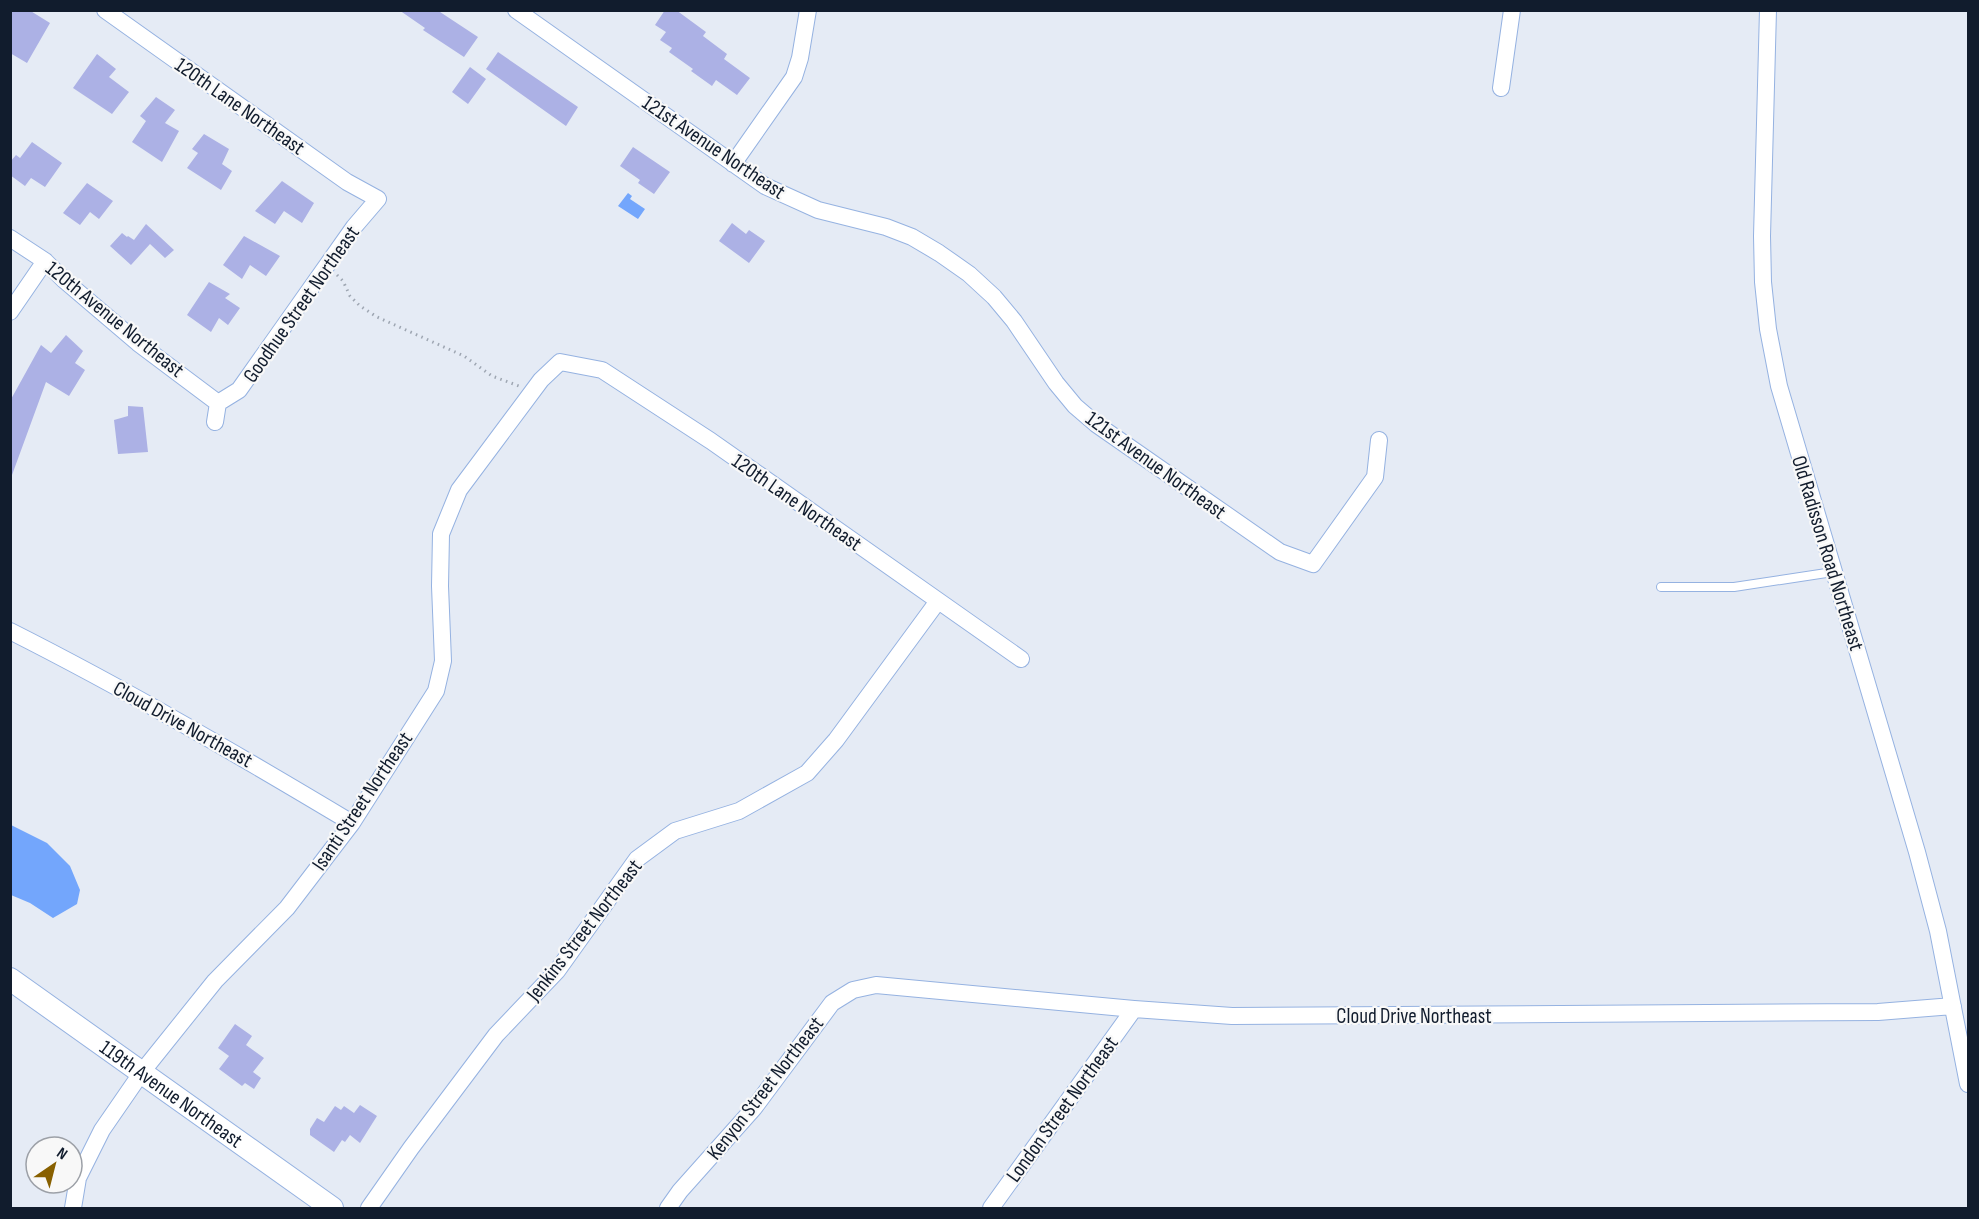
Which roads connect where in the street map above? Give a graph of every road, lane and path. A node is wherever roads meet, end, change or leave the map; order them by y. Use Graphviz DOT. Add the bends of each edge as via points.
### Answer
graph roads {
  1 [pos="105,10"];
  2 [pos="516,10"];
  3 [pos="808,10"];
  4 [pos="1512,10"];
  5 [pos="1767,10"];
  6 [pos="1501,88"];
  7 [pos="733,164"];
  8 [pos="378,199"];
  9 [pos="10,238"];
  10 [pos="45,261"];
  11 [pos="327,265"];
  12 [pos="10,312"];
  13 [pos="563,363"];
  14 [pos="531,393"];
  15 [pos="218,403"];
  16 [pos="215,422"];
  17 [pos="1379,440"];
  18 [pos="1833,573"];
  19 [pos="1661,587"];
  20 [pos="938,601"];
  21 [pos="10,631"];
  22 [pos="1021,660"];
  23 [pos="352,823"];
  24 [pos="10,979"];
  25 [pos="876,985"];
  26 [pos="1953,1006"];
  27 [pos="1134,1009"];
  28 [pos="141,1072"];
  29 [pos="1968,1084"];
  30 [pos="73,1209"];
  31 [pos="332,1209"];
  32 [pos="369,1209"];
  33 [pos="668,1209"];
  34 [pos="991,1209"];
  1 -- 8 [label="street, 120th Lane Northeast" via="347,182"];
  2 -- 7 [label="street, 121st Avenue Northeast"];
  3 -- 7 [label="street" via="794,77"];
  4 -- 6 [label="street"];
  5 -- 18 [label="street, Old Radisson Road Northeast" via="1762,236 1768,328 1779,386"];
  7 -- 17 [label="street, 121st Avenue Northeast" via="790,199 912,237 969,274 994,297 1056,383 1096,424 1280,552 1313,564 1376,477"];
  8 -- 11 [label="street, Goodhue Street Northeast"];
  9 -- 10 [label="street, 120th Avenue Northeast"];
  10 -- 12 [label="street"];
  10 -- 15 [label="street, 120th Avenue Northeast" via="138,343"];
  11 -- 14 [label="path" via="343,281 350,296 377,317 464,356 492,376"];
  11 -- 15 [label="street, Goodhue Street Northeast" via="239,390"];
  13 -- 14 [label="street, Isanti Street Northeast"];
  13 -- 20 [label="street, 120th Lane Northeast" via="602,370 711,441"];
  14 -- 23 [label="street, Isanti Street Northeast" via="459,490 441,534 443,661 436,691"];
  15 -- 16 [label="street"];
  18 -- 19 [label="lane" via="1734,586"];
  18 -- 26 [label="street, Old Radisson Road Northeast" via="1917,852"];
  20 -- 22 [label="street, 120th Lane Northeast"];
  20 -- 32 [label="street, Jenkins Street Northeast" via="836,740 807,772 739,811 675,831 637,859 557,971 496,1035"];
  21 -- 23 [label="street, Cloud Drive Northeast" via="213,740"];
  23 -- 28 [label="street, Isanti Street Northeast" via="287,908 214,981"];
  24 -- 28 [label="street, 119th Avenue Northeast"];
  25 -- 27 [label="street, Cloud Drive Northeast"];
  25 -- 33 [label="street, Kenyon Street Northeast" via="853,990 832,1003 754,1108"];
  26 -- 27 [label="street, Cloud Drive Northeast" via="1878,1012 1441,1016 1232,1016"];
  26 -- 29 [label="street, Old Radisson Road Northeast"];
  27 -- 34 [label="street, London Street Northeast"];
  28 -- 30 [label="street, Isanti Street Northeast" via="102,1130 78,1179"];
  28 -- 31 [label="street, 119th Avenue Northeast"];
}
